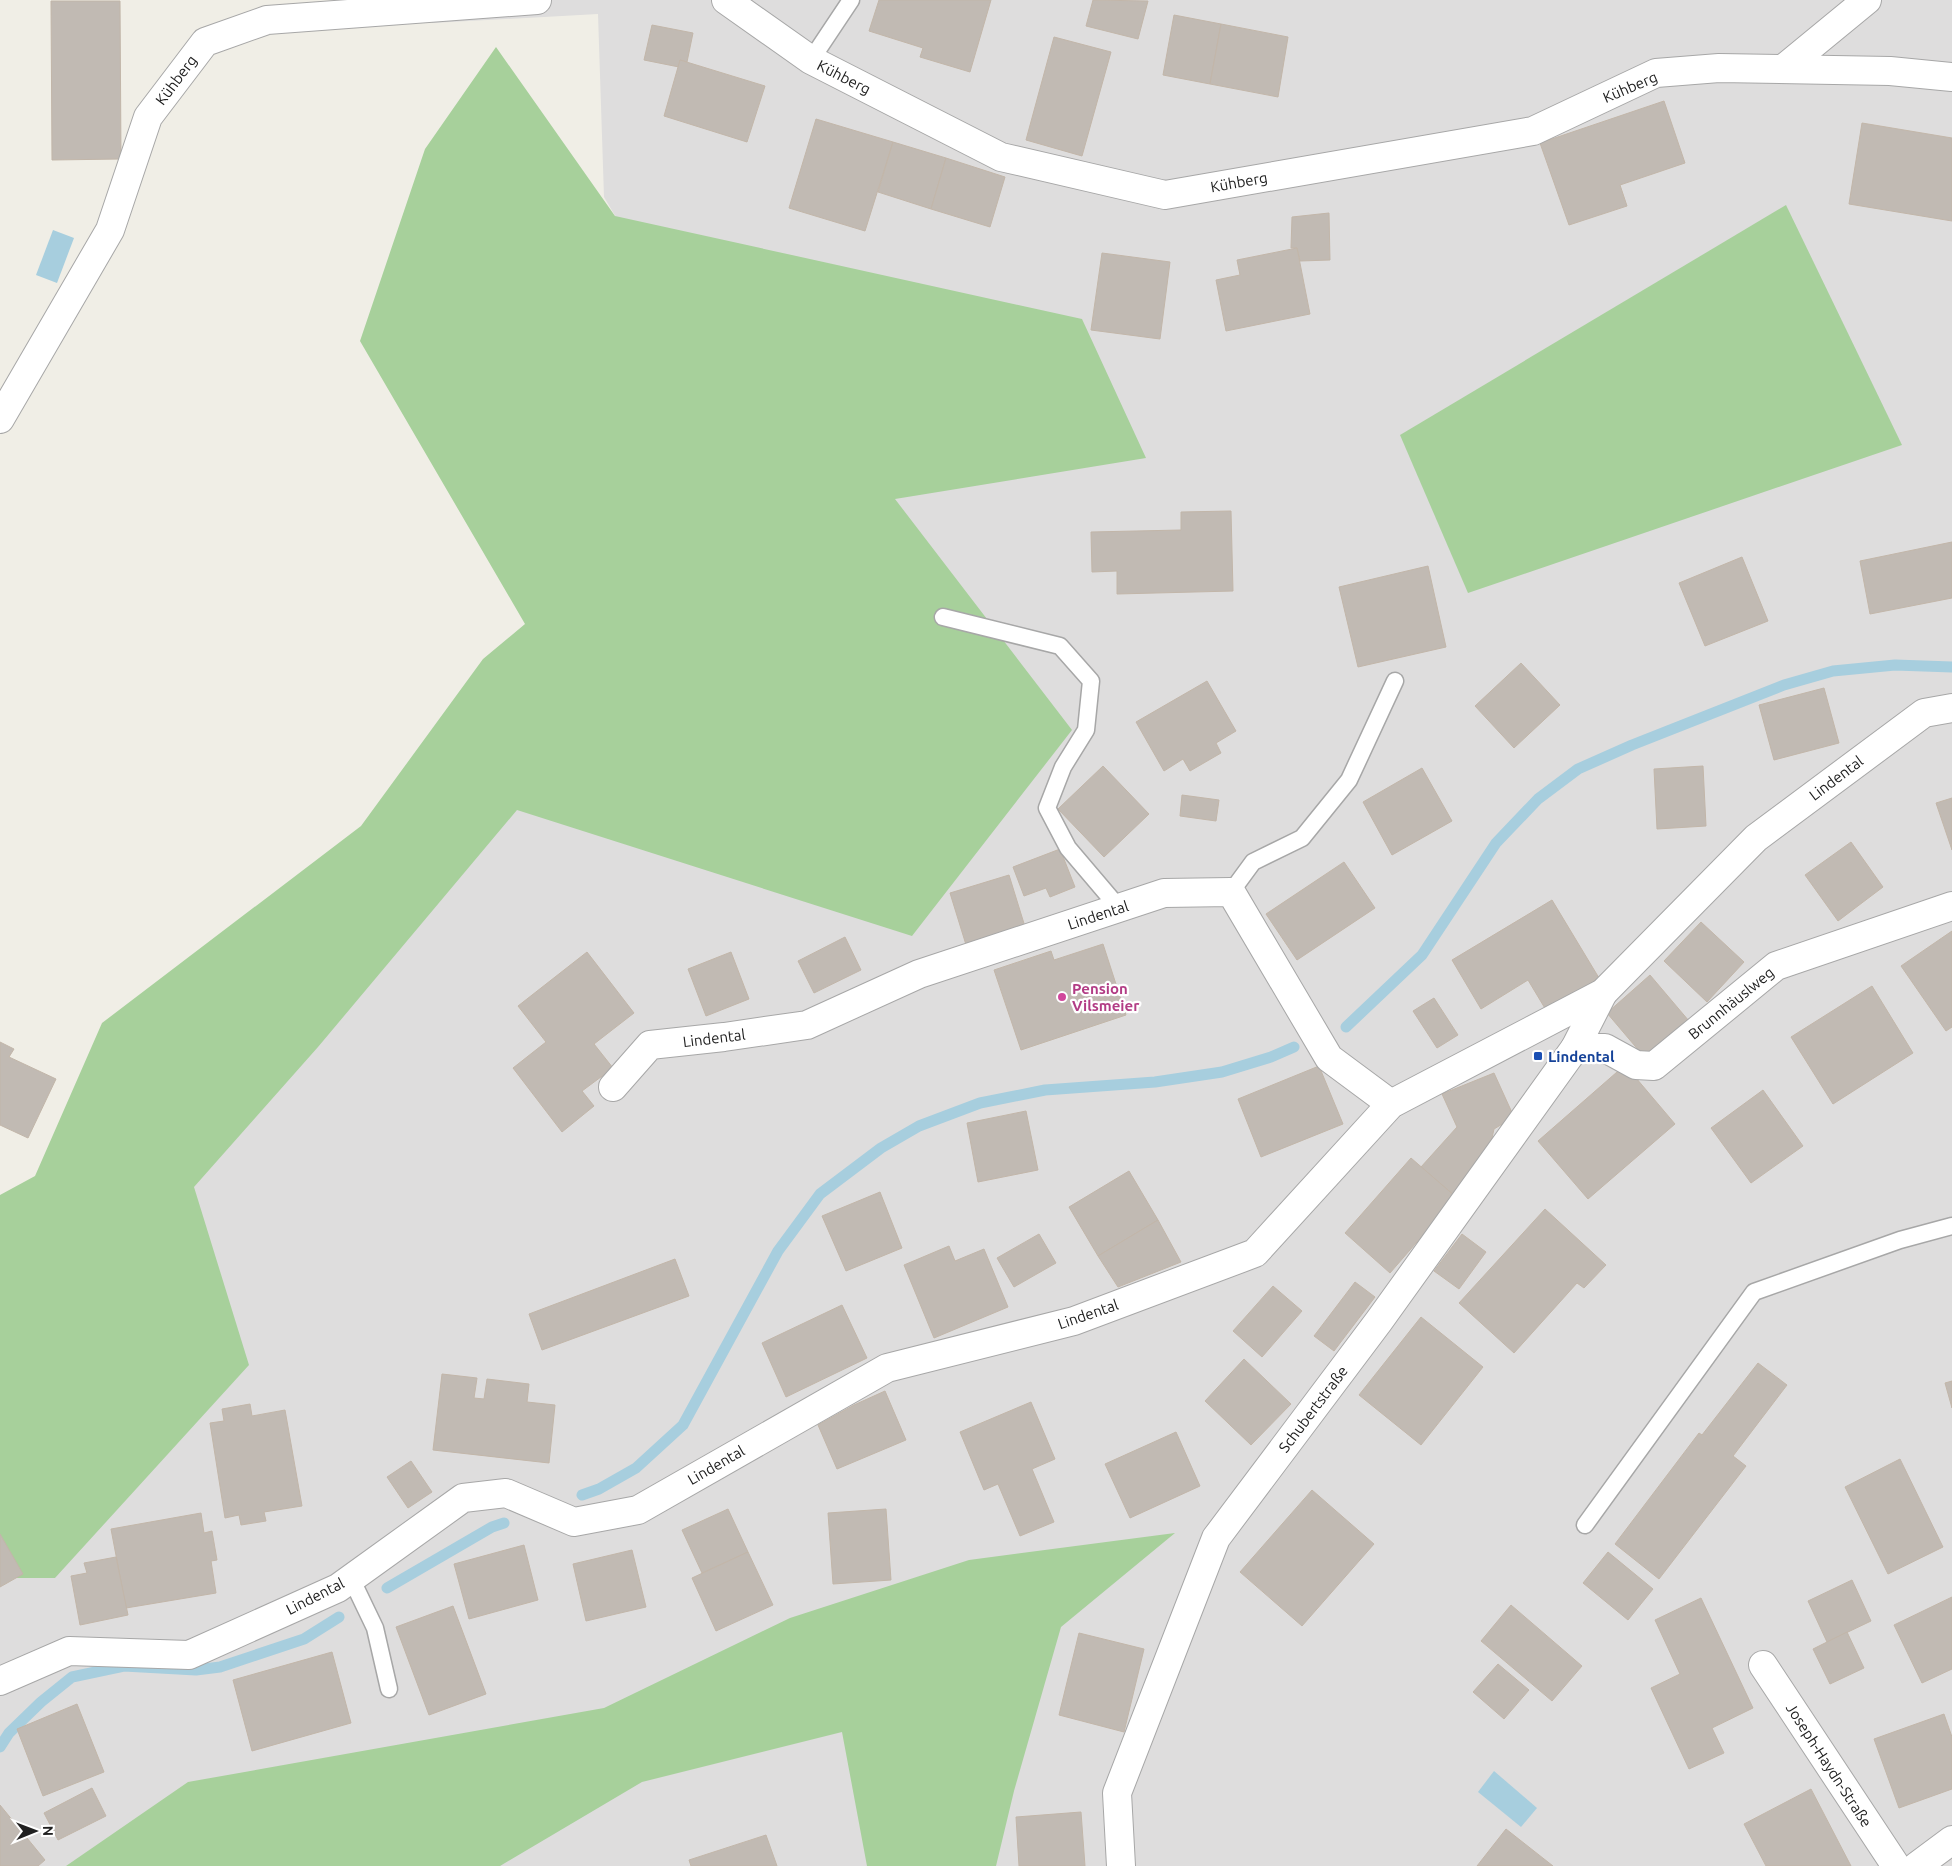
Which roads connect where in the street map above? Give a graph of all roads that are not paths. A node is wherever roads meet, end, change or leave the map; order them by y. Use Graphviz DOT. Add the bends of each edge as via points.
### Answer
graph roads {
  1 [pos="537,0"];
  2 [pos="726,0"];
  3 [pos="851,0"];
  4 [pos="1867,0"];
  5 [pos="811,60"];
  6 [pos="1783,70"];
  7 [pos="1952,77"];
  8 [pos="0,419"];
  9 [pos="943,617"];
  10 [pos="1395,680"];
  11 [pos="1952,708"];
  12 [pos="1231,892"];
  13 [pos="1952,906"];
  14 [pos="1119,908"];
  15 [pos="1603,993"];
  16 [pos="1575,1048"];
  17 [pos="612,1087"];
  18 [pos="1391,1104"];
  19 [pos="1952,1226"];
  20 [pos="1585,1525"];
  21 [pos="351,1578"];
  22 [pos="1763,1665"];
  23 [pos="0,1681"];
  24 [pos="389,1689"];
  25 [pos="1952,1840"];
  26 [pos="1121,1866"];
  27 [pos="1896,1866"];
  28 [pos="1917,1866"];
  1 -- 8 [label="street, Kühberg" via="267,20 205,42 148,117 110,230"];
  2 -- 5 [label="street, Kühberg"];
  3 -- 5 [label="lane"];
  4 -- 6 [label="street"];
  5 -- 6 [label="street, Kühberg" via="1001,157 1165,196 1533,131 1656,73 1719,68"];
  6 -- 7 [label="street, Kühberg" via="1890,71"];
  9 -- 14 [label="lane" via="1060,646 1091,682 1086,730 1063,767 1047,808 1068,848"];
  10 -- 12 [label="lane" via="1349,780 1302,838 1253,862"];
  11 -- 15 [label="street, Lindental" via="1924,713 1756,838"];
  12 -- 14 [label="street, Lindental" via="1164,893"];
  12 -- 18 [label="street" via="1329,1058"];
  13 -- 16 [label="street, Brunnhäuslweg" via="1776,966 1654,1066 1636,1065 1605,1048"];
  14 -- 17 [label="street, Lindental" via="919,974 807,1025 650,1045"];
  15 -- 16 [label="street, Schubertstraße"];
  15 -- 18 [label="street, Lindental"];
  16 -- 26 [label="street, Schubertstraße" via="1379,1321 1216,1538 1117,1793"];
  18 -- 21 [label="street, Lindental" via="1255,1253 1074,1321 887,1368 638,1510 574,1522 506,1493 463,1498"];
  19 -- 20 [label="lane" via="1900,1240 1754,1292"];
  21 -- 23 [label="street, Lindental" via="338,1588 190,1655 69,1651"];
  21 -- 24 [label="lane" via="375,1628"];
  22 -- 27 [label="street, Joseph-Haydn-Straße"];
  25 -- 28 [label="street"];
}
